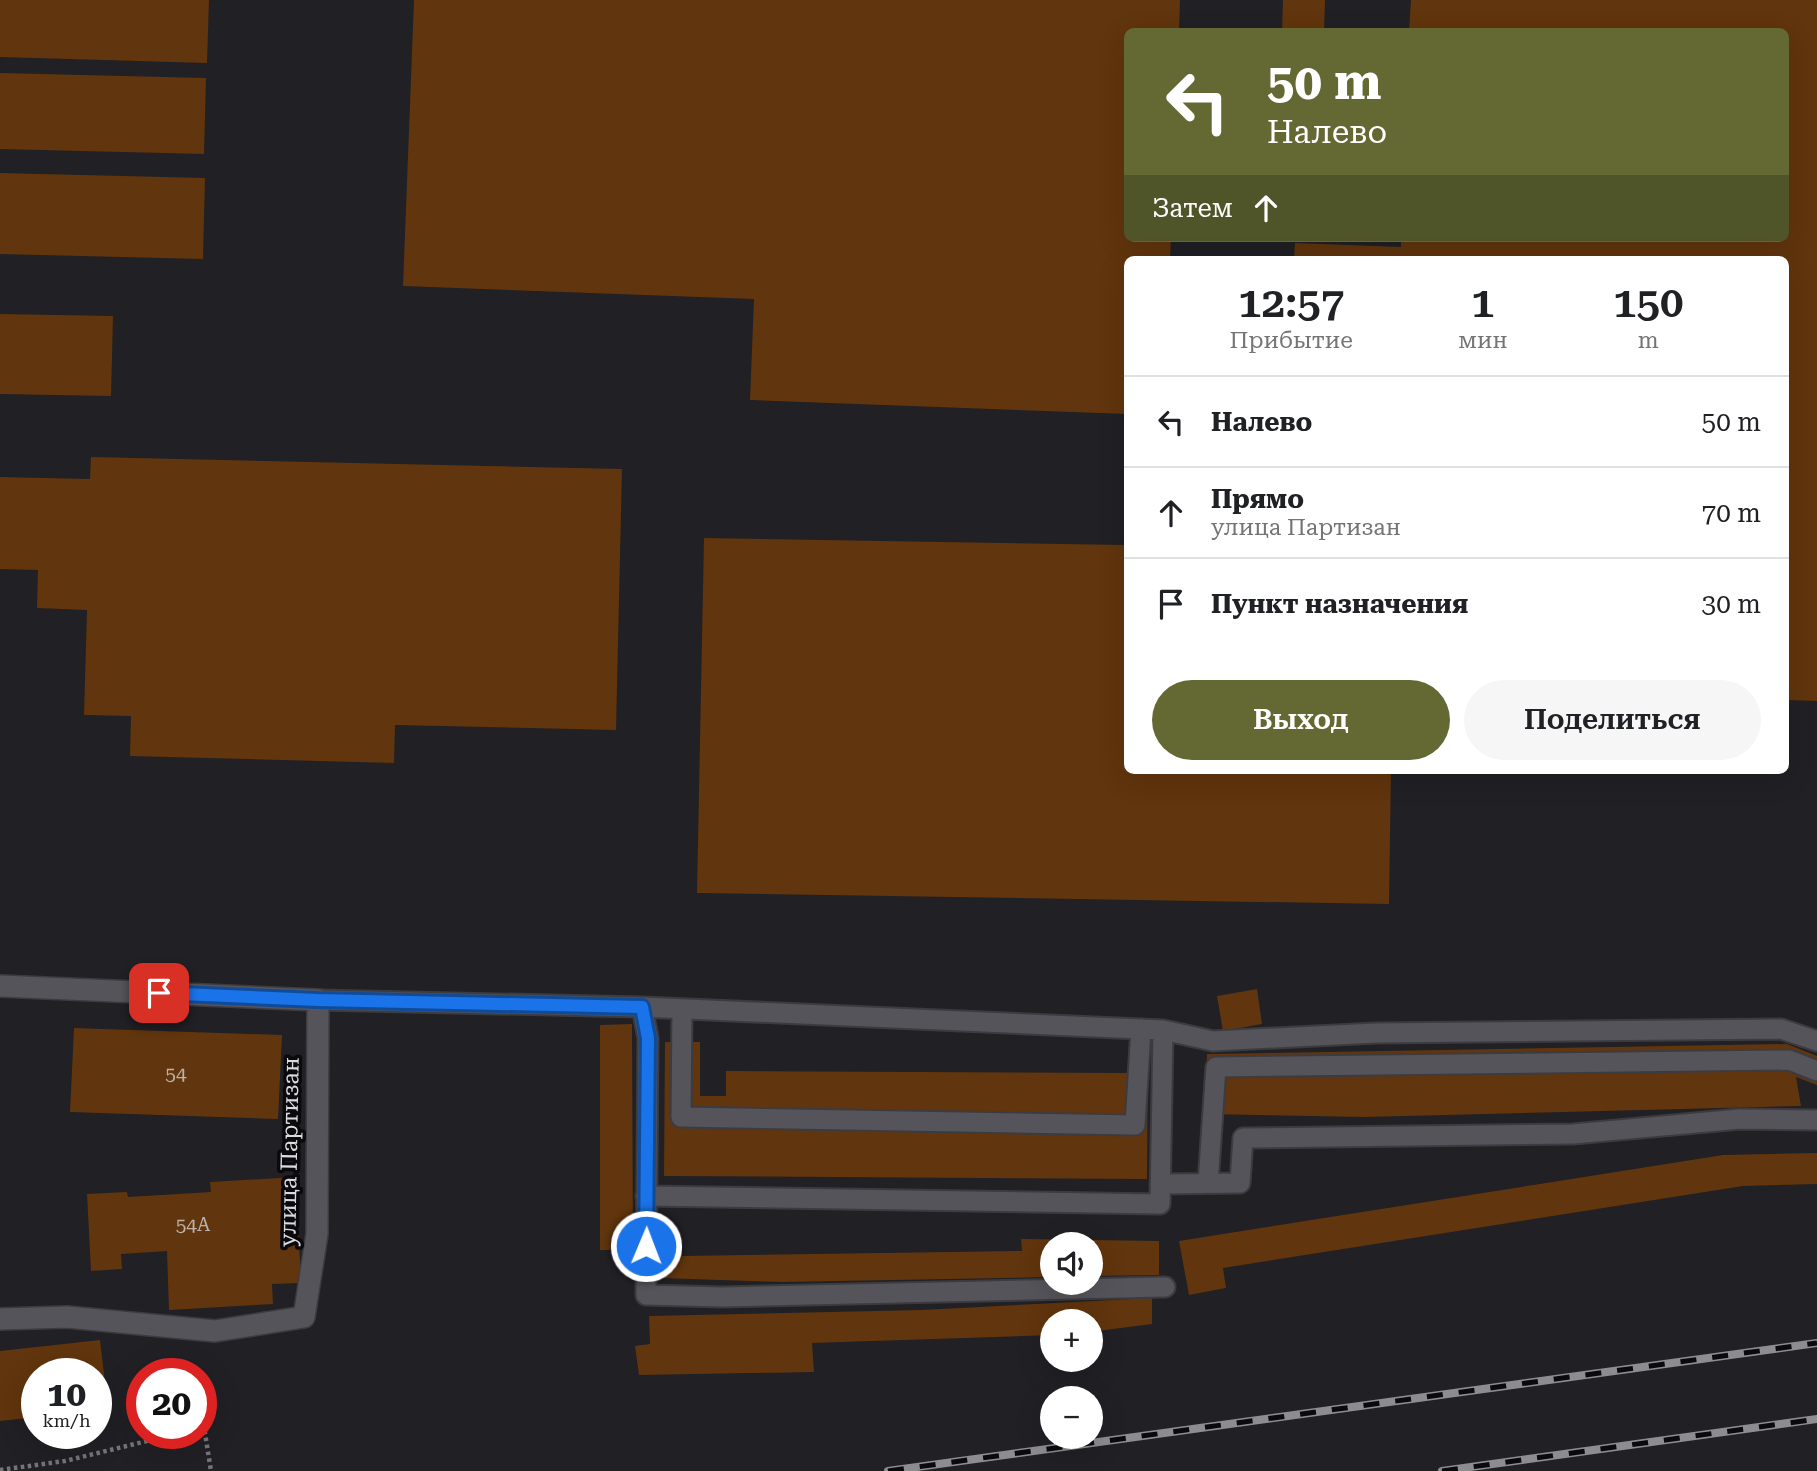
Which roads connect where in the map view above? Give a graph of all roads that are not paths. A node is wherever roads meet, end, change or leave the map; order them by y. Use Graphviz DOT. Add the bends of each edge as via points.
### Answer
graph roads {
  1 [pos="0,986"];
  2 [pos="318,1000"];
  3 [pos="642,1007"];
  4 [pos="682,1009"];
  5 [pos="1141,1029"];
  6 [pos="1163,1030"];
  7 [pos="1817,1041"];
  8 [pos="1817,1071"];
  9 [pos="1817,1120"];
  10 [pos="1208,1183"];
  11 [pos="1160,1184"];
  12 [pos="646,1196"];
  13 [pos="1165,1287"];
  14 [pos="0,1319"];
  1 -- 2 [label="street"];
  2 -- 3 [label="lane"];
  2 -- 14 [label="street, улица Партизан" via="317,1234 304,1317 215,1331 67,1317"];
  3 -- 4 [label="lane"];
  3 -- 12 [label="lane" via="648,1038"];
  4 -- 5 [label="lane"];
  4 -- 5 [label="lane" via="681,1117 1135,1125"];
  5 -- 6 [label="lane"];
  6 -- 7 [label="lane" via="1213,1041 1376,1034 1781,1029"];
  6 -- 11 [label="lane"];
  8 -- 10 [label="lane" via="1789,1060 1216,1067"];
  9 -- 10 [label="lane" via="1740,1119 1573,1134 1243,1138 1240,1183"];
  10 -- 11 [label="lane"];
  11 -- 12 [label="lane" via="1160,1203"];
  12 -- 13 [label="lane" via="646,1296"];
}
